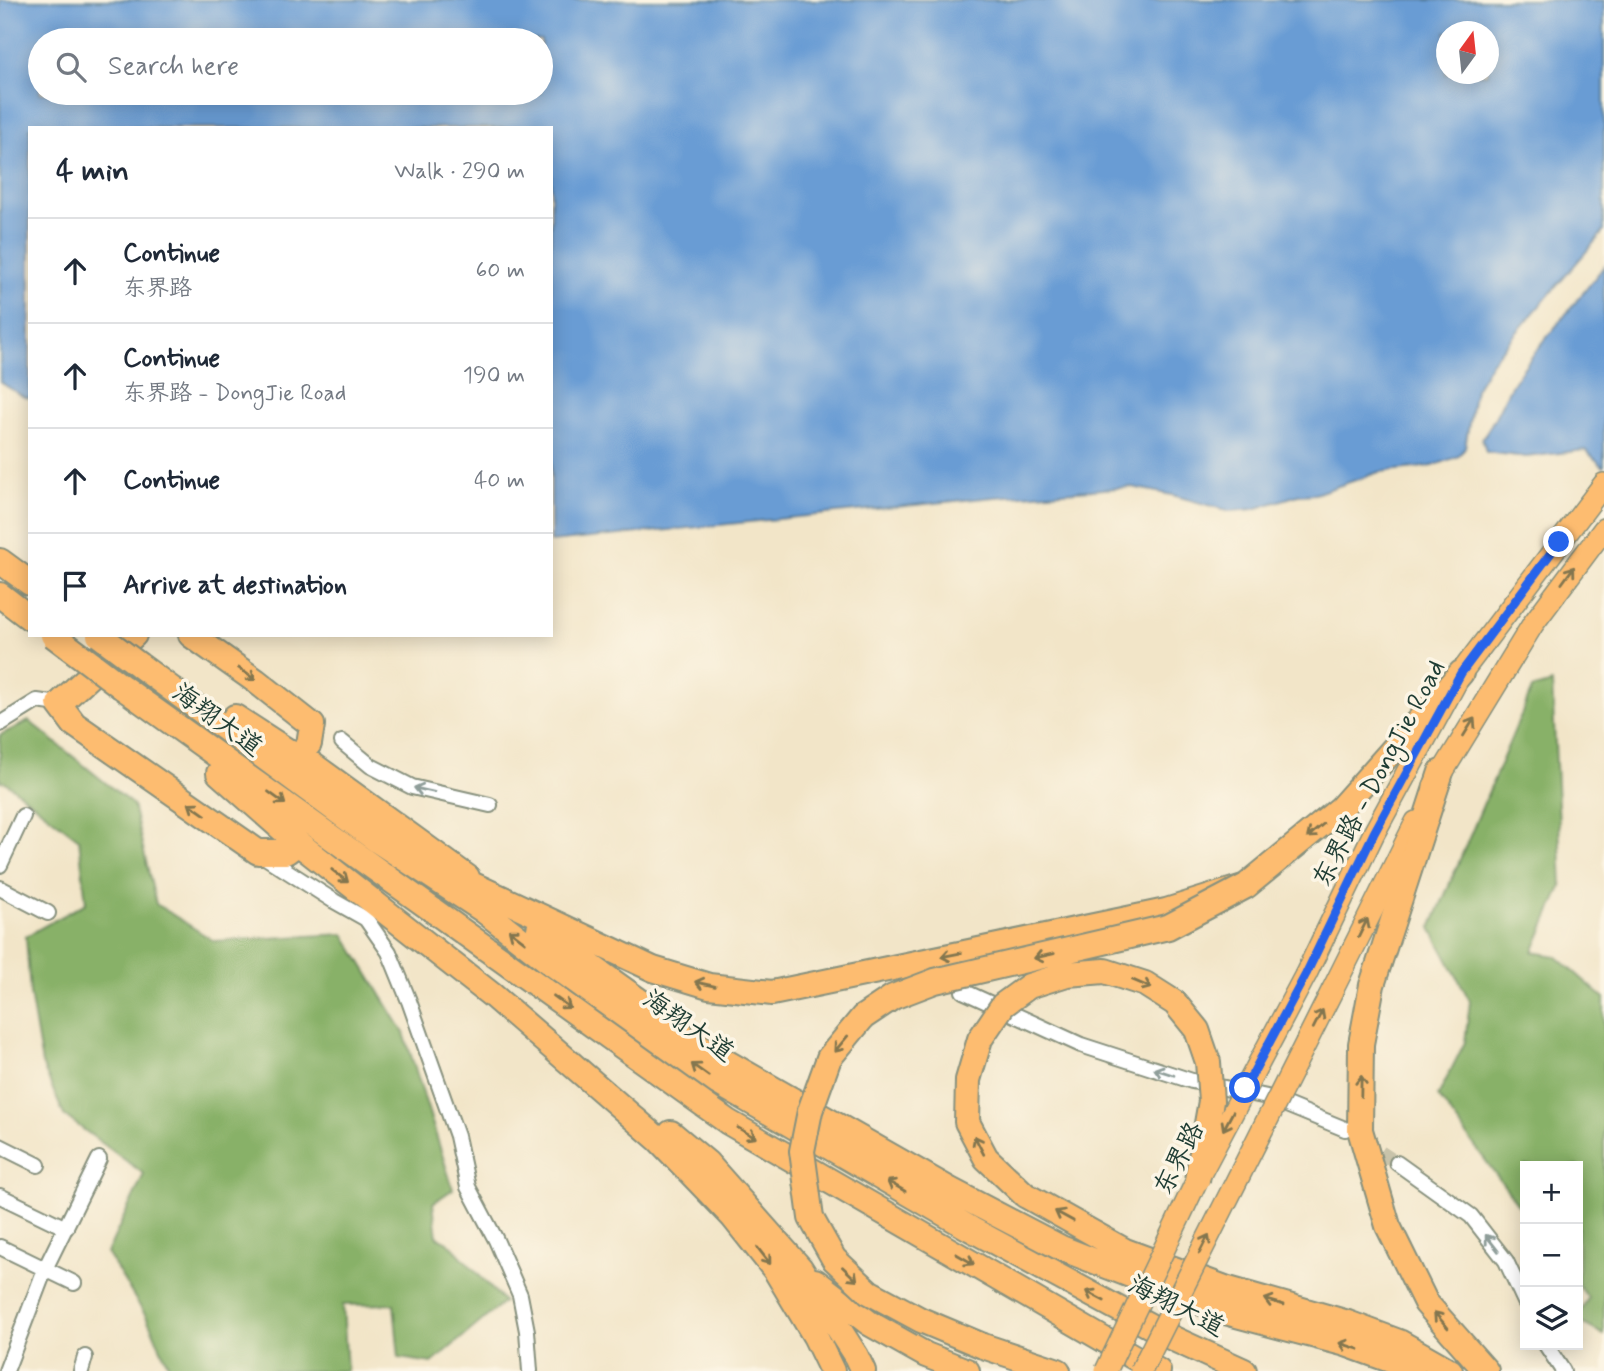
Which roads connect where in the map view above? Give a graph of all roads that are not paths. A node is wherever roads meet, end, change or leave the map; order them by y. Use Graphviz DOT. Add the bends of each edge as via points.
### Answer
graph roads {
  1 [pos="1604,484"];
  2 [pos="1604,528"];
  3 [pos="0,561"];
  4 [pos="28,582"];
  5 [pos="0,595"];
  6 [pos="28,616"];
  7 [pos="56,637"];
  8 [pos="102,637"];
  9 [pos="132,637"];
  10 [pos="194,637"];
  11 [pos="139,665"];
  12 [pos="1461,673"];
  13 [pos="122,687"];
  14 [pos="59,704"];
  15 [pos="0,724"];
  16 [pos="312,725"];
  17 [pos="342,742"];
  18 [pos="299,755"];
  19 [pos="1441,772"];
  20 [pos="338,784"];
  21 [pos="490,806"];
  22 [pos="23,816"];
  23 [pos="379,841"];
  24 [pos="298,843"];
  25 [pos="258,852"];
  26 [pos="0,866"];
  27 [pos="1246,886"];
  28 [pos="0,888"];
  29 [pos="485,890"];
  30 [pos="48,913"];
  31 [pos="547,960"];
  32 [pos="1306,974"];
  33 [pos="963,991"];
  34 [pos="493,996"];
  35 [pos="756,1080"];
  36 [pos="1345,1129"];
  37 [pos="0,1146"];
  38 [pos="99,1160"];
  39 [pos="1397,1163"];
  40 [pos="38,1165"];
  41 [pos="1197,1180"];
  42 [pos="0,1196"];
  43 [pos="66,1228"];
  44 [pos="0,1247"];
  45 [pos="800,1268"];
  46 [pos="45,1269"];
  47 [pos="74,1283"];
  48 [pos="1520,1291"];
  49 [pos="1549,1350"];
  50 [pos="6,1371"];
  51 [pos="530,1371"];
  52 [pos="832,1371"];
  53 [pos="863,1371"];
  54 [pos="967,1371"];
  55 [pos="1058,1371"];
  56 [pos="1106,1371"];
  57 [pos="1141,1371"];
  58 [pos="1158,1371"];
  59 [pos="1244,1371"];
  60 [pos="1412,1371"];
  61 [pos="1450,1371"];
  62 [pos="1486,1371"];
  63 [pos="1563,1371"];
  1 -- 12 [label="main road, 东界路 - DongJie Road"];
  19 -- 2 [label="main road, one-way" via="1533,624"];
  3 -- 4 [label="highway"];
  5 -- 6 [label="highway"];
  7 -- 13 [label="highway, bridge"];
  8 -- 11 [label="highway, bridge"];
  9 -- 14 [label="highway"];
  10 -- 16 [label="highway, one-way"];
  11 -- 18 [label="highway"];
  11 -- 23 [label="highway, 海翔大道"];
  12 -- 27 [label="highway, one-way" via="1341,808"];
  12 -- 32 [label="main road, 东界路 - DongJie Road" via="1374,833"];
  13 -- 24 [label="highway"];
  13 -- 58 [label="highway, 海翔大道, one-way" via="728,1122"];
  14 -- 15 [label="street" via="37,701"];
  25 -- 14 [label="highway, one-way" via="75,724"];
  16 -- 18 [label="highway" via="309,744"];
  16 -- 20 [label="highway" via="328,751"];
  21 -- 17 [label="street, one-way" via="412,787 371,766"];
  18 -- 20 [label="highway"];
  57 -- 19 [label="main road, one-way, bridge"];
  62 -- 19 [label="highway, one-way" via="1426,1303 1388,1226 1360,1130 1361,1044 1373,985"];
  20 -- 29 [label="highway"];
  22 -- 26 [label="street"];
  23 -- 29 [label="highway"];
  31 -- 23 [label="highway, 海翔大道, one-way" via="483,910"];
  24 -- 25 [label="highway" via="286,852"];
  24 -- 34 [label="highway, one-way"];
  25 -- 51 [label="street" via="366,919 389,952 457,1136 468,1187 520,1295"];
  27 -- 29 [label="highway, one-way, bridge" via="1166,911 772,993 709,986 653,969"];
  27 -- 55 [label="highway, one-way, bridge" via="1168,927 935,981 893,997 863,1017 829,1058 802,1151 811,1218 834,1259 869,1292 920,1320"];
  28 -- 30 [label="street"];
  29 -- 35 [label="highway"];
  31 -- 35 [label="highway"];
  59 -- 31 [label="highway, 海翔大道, one-way" via="971,1229 717,1082"];
  32 -- 41 [label="main road, 东界路, one-way, bridge"];
  36 -- 33 [label="street, one-way" via="1267,1097 1192,1081 1081,1045"];
  34 -- 45 [label="highway" via="707,1163"];
  34 -- 52 [label="highway, one-way" via="659,1140 733,1217 776,1271"];
  60 -- 35 [label="highway, one-way" via="1346,1344 1225,1312 1061,1248"];
  37 -- 40 [label="street"];
  38 -- 43 [label="street"];
  48 -- 39 [label="street, one-way" via="1506,1261 1471,1216"];
  41 -- 56 [label="main road, 东界路, bridge"];
  61 -- 41 [label="highway, one-way, bridge" via="1399,1342 1348,1323 1225,1288 1125,1251 1025,1195 986,1158 967,1122 968,1080 980,1039 1003,1005 1029,986 1067,974 1105,971 1145,984 1175,1003 1196,1030 1208,1062 1211,1101"];
  42 -- 43 [label="street"];
  43 -- 46 [label="street"];
  44 -- 46 [label="street"];
  45 -- 53 [label="highway"];
  45 -- 54 [label="highway" via="869,1323 926,1355"];
  46 -- 47 [label="street"];
  46 -- 50 [label="street"];
  49 -- 63 [label="street"];
}
